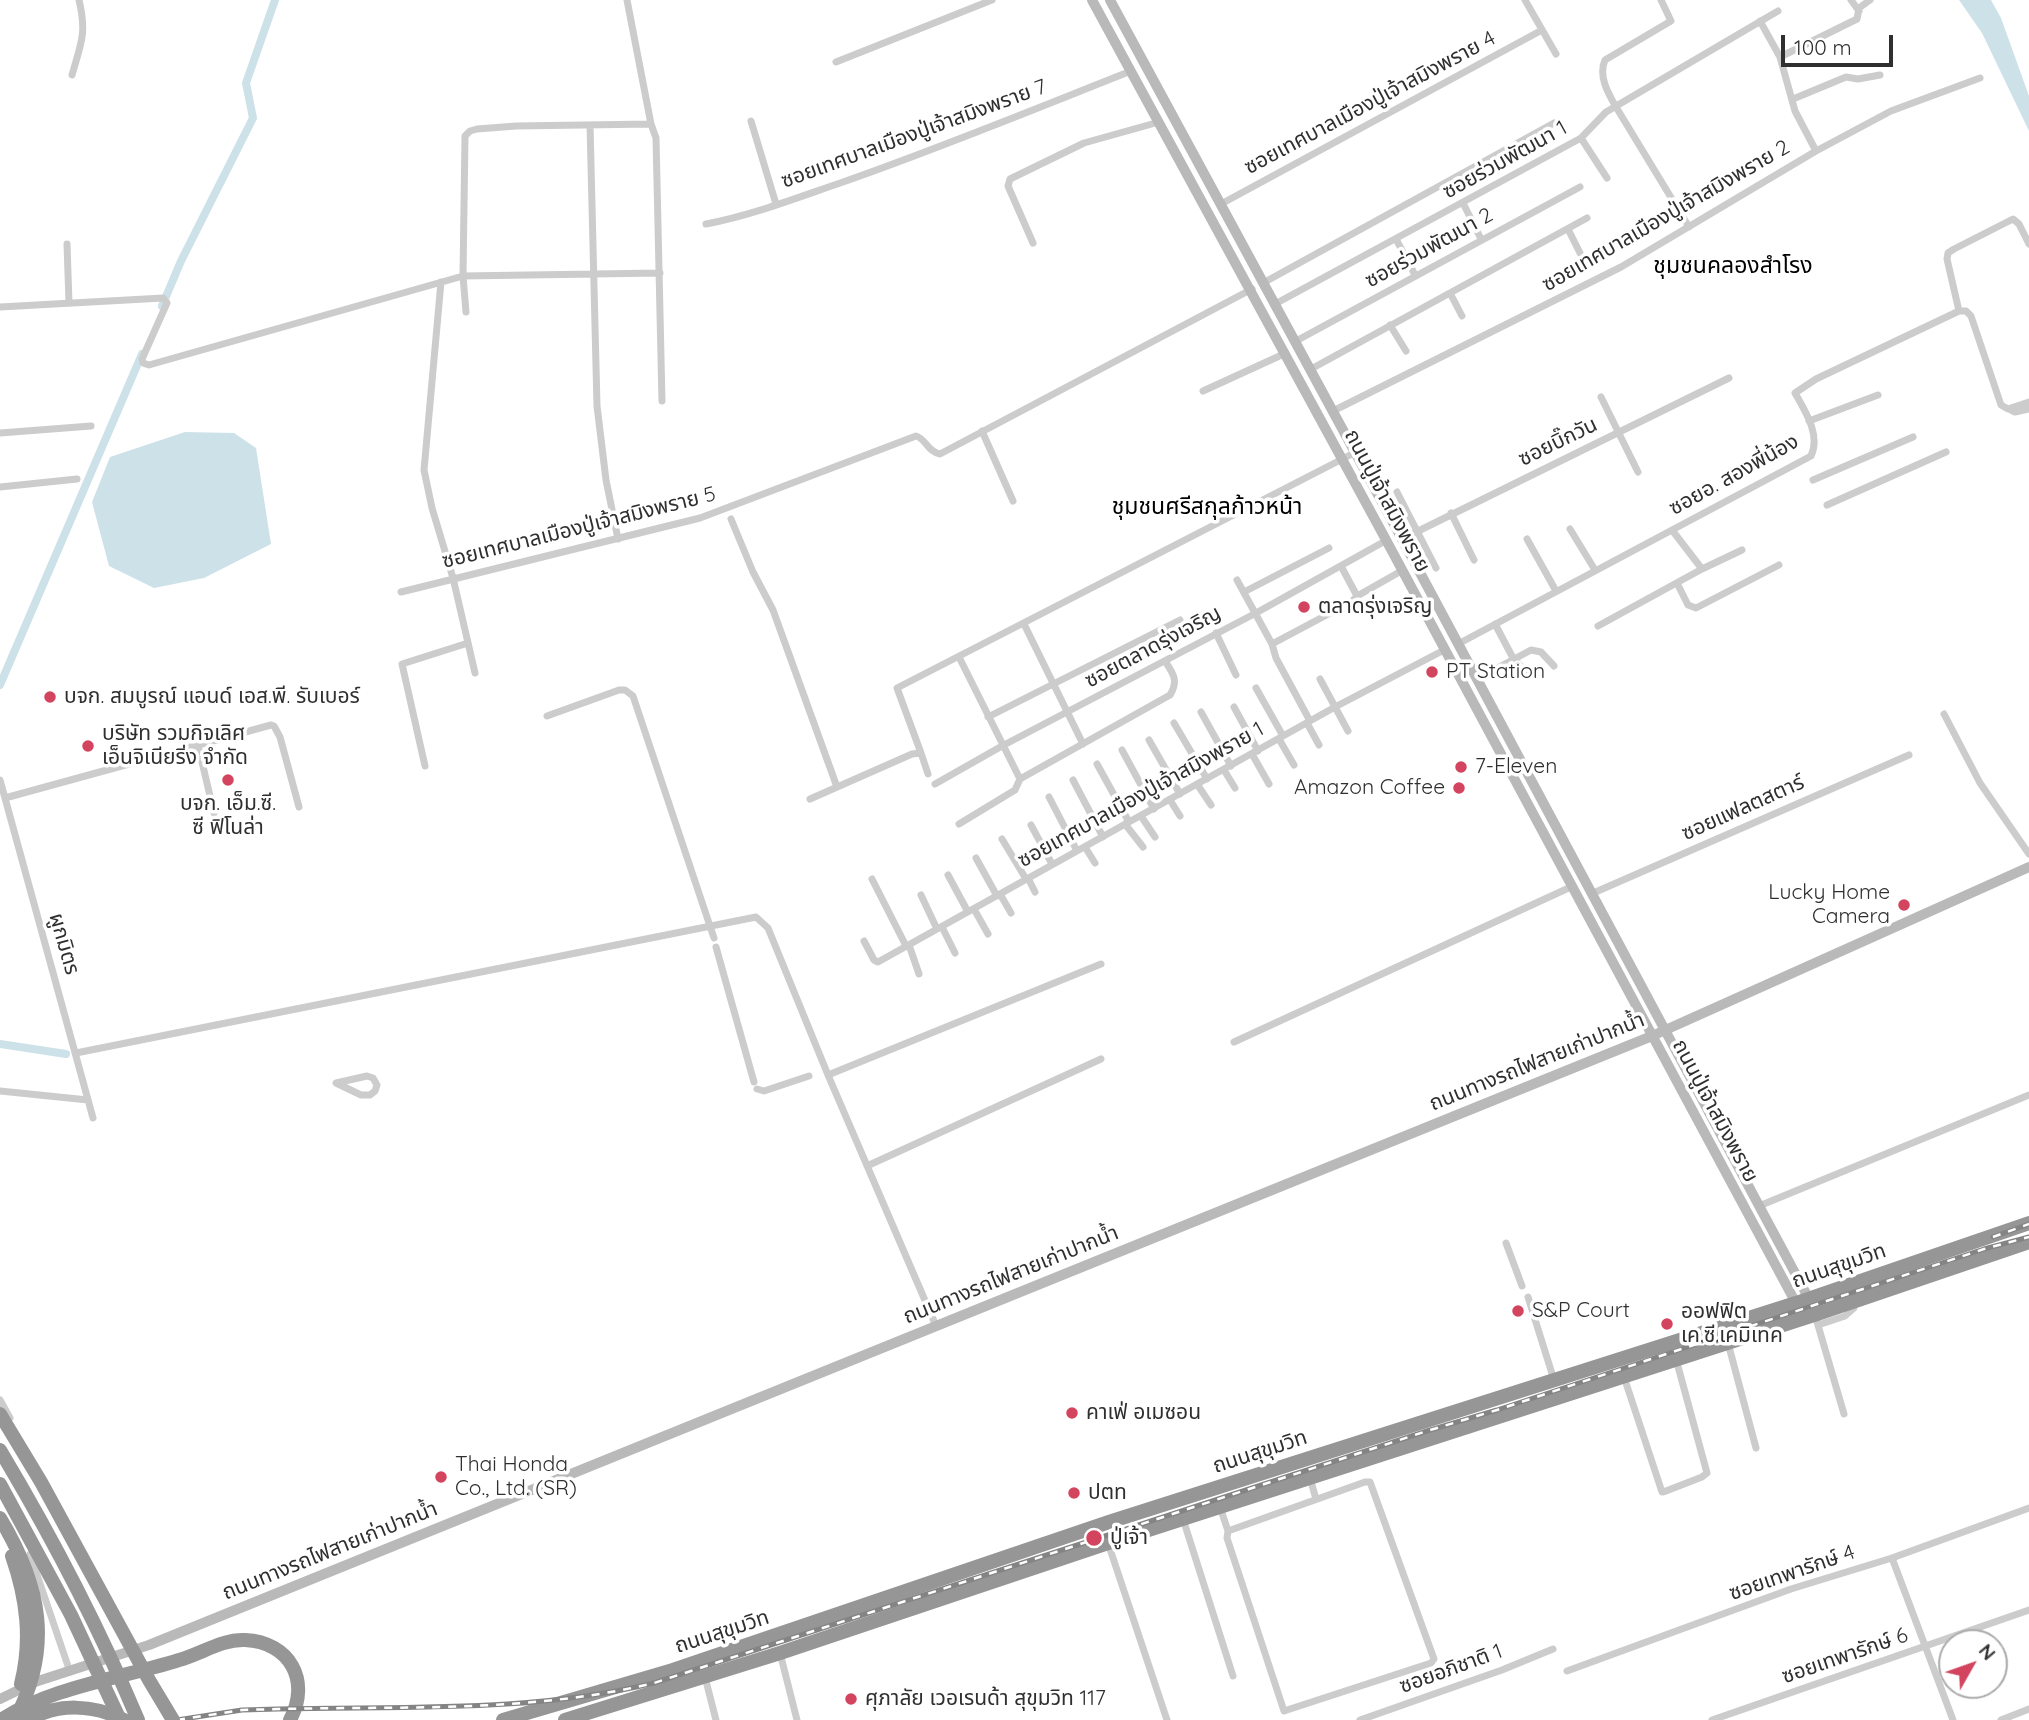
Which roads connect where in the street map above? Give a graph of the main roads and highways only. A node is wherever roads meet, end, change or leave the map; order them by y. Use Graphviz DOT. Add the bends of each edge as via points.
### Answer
graph roads {
  1 [pos="1092,0"];
  2 [pos="1110,0"];
  3 [pos="1145,64"];
  4 [pos="1131,71"];
  5 [pos="1212,188"];
  6 [pos="1199,195"];
  7 [pos="1266,288"];
  8 [pos="1254,294"];
  9 [pos="1458,644"];
  10 [pos="1446,649"];
  11 [pos="2029,867"];
  12 [pos="1665,1030"];
  13 [pos="1652,1035"];
  14 [pos="2029,1223"];
  15 [pos="2029,1242"];
  16 [pos="1802,1301"];
  17 [pos="1813,1318"];
  18 [pos="0,1414"];
  19 [pos="0,1450"];
  20 [pos="1302,1461"];
  21 [pos="1310,1478"];
  22 [pos="0,1484"];
  23 [pos="0,1518"];
  24 [pos="0,1530"];
  25 [pos="614,1688"];
  26 [pos="0,1699"];
  27 [pos="619,1703"];
  28 [pos="3,1720"];
  29 [pos="15,1720"];
  30 [pos="28,1720"];
  31 [pos="122,1720"];
  32 [pos="138,1720"];
  33 [pos="173,1720"];
  34 [pos="290,1720"];
  35 [pos="503,1720"];
  36 [pos="565,1720"];
  1 -- 4 [label="main road, ถนนปู่เจ้าสมิงพราย"];
  2 -- 3 [label="main road, ถนนปู่เจ้าสมิงพราย"];
  3 -- 4 [label="main road"];
  3 -- 5 [label="main road, ถนนปู่เจ้าสมิงพราย"];
  4 -- 6 [label="main road, ถนนปู่เจ้าสมิงพราย"];
  5 -- 6 [label="main road"];
  5 -- 7 [label="main road, ถนนปู่เจ้าสมิงพราย"];
  6 -- 8 [label="main road, ถนนปู่เจ้าสมิงพราย"];
  7 -- 8 [label="main road"];
  7 -- 9 [label="main road, ถนนปู่เจ้าสมิงพราย"];
  8 -- 10 [label="main road, ถนนปู่เจ้าสมิงพราย"];
  9 -- 10 [label="main road"];
  9 -- 12 [label="main road, ถนนปู่เจ้าสมิงพราย"];
  10 -- 13 [label="main road, ถนนปู่เจ้าสมิงพราย"];
  11 -- 12 [label="main road, ถนนทางรถไฟสายเก่าปากน้ำ"];
  12 -- 13 [label="main road, ถนนทางรถไฟสายเก่าปากน้ำ"];
  12 -- 16 [label="main road, ถนนปู่เจ้าสมิงพราย" via="1759,1206"];
  13 -- 16 [label="main road, ถนนปู่เจ้าสมิงพราย"];
  13 -- 26 [label="main road, ถนนทางรถไฟสายเก่าปากน้ำ" via="136,1650 35,1682"];
  14 -- 16 [label="highway, ถนนสุขุมวิท"];
  15 -- 17 [label="highway, ถนนสุขุมวิท"];
  16 -- 17 [label="main road, ถนนปู่เจ้าสมิงพราย"];
  16 -- 20 [label="highway, ถนนสุขุมวิท"];
  17 -- 21 [label="highway, ถนนสุขุมวิท"];
  18 -- 33 [label="highway, bridge"];
  19 -- 32 [label="highway, bridge" via="86,1606"];
  20 -- 21 [label="highway"];
  20 -- 25 [label="highway, ถนนสุขุมวิท"];
  21 -- 27 [label="highway, ถนนสุขุมวิท"];
  22 -- 31 [label="highway, bridge"];
  23 -- 29 [label="highway, bridge" via="28,1574 38,1613 35,1668"];
  24 -- 28 [label="highway, bridge" via="23,1591 28,1633 21,1685"];
  25 -- 27 [label="highway"];
  25 -- 35 [label="highway, ถนนสุขุมวิท"];
  27 -- 36 [label="highway, ถนนสุขุมวิท"];
  28 -- 34 [label="highway" via="40,1701 243,1640 275,1647 289,1661 299,1690"];
  30 -- 31 [label="highway" via="65,1707 92,1709"];
}
